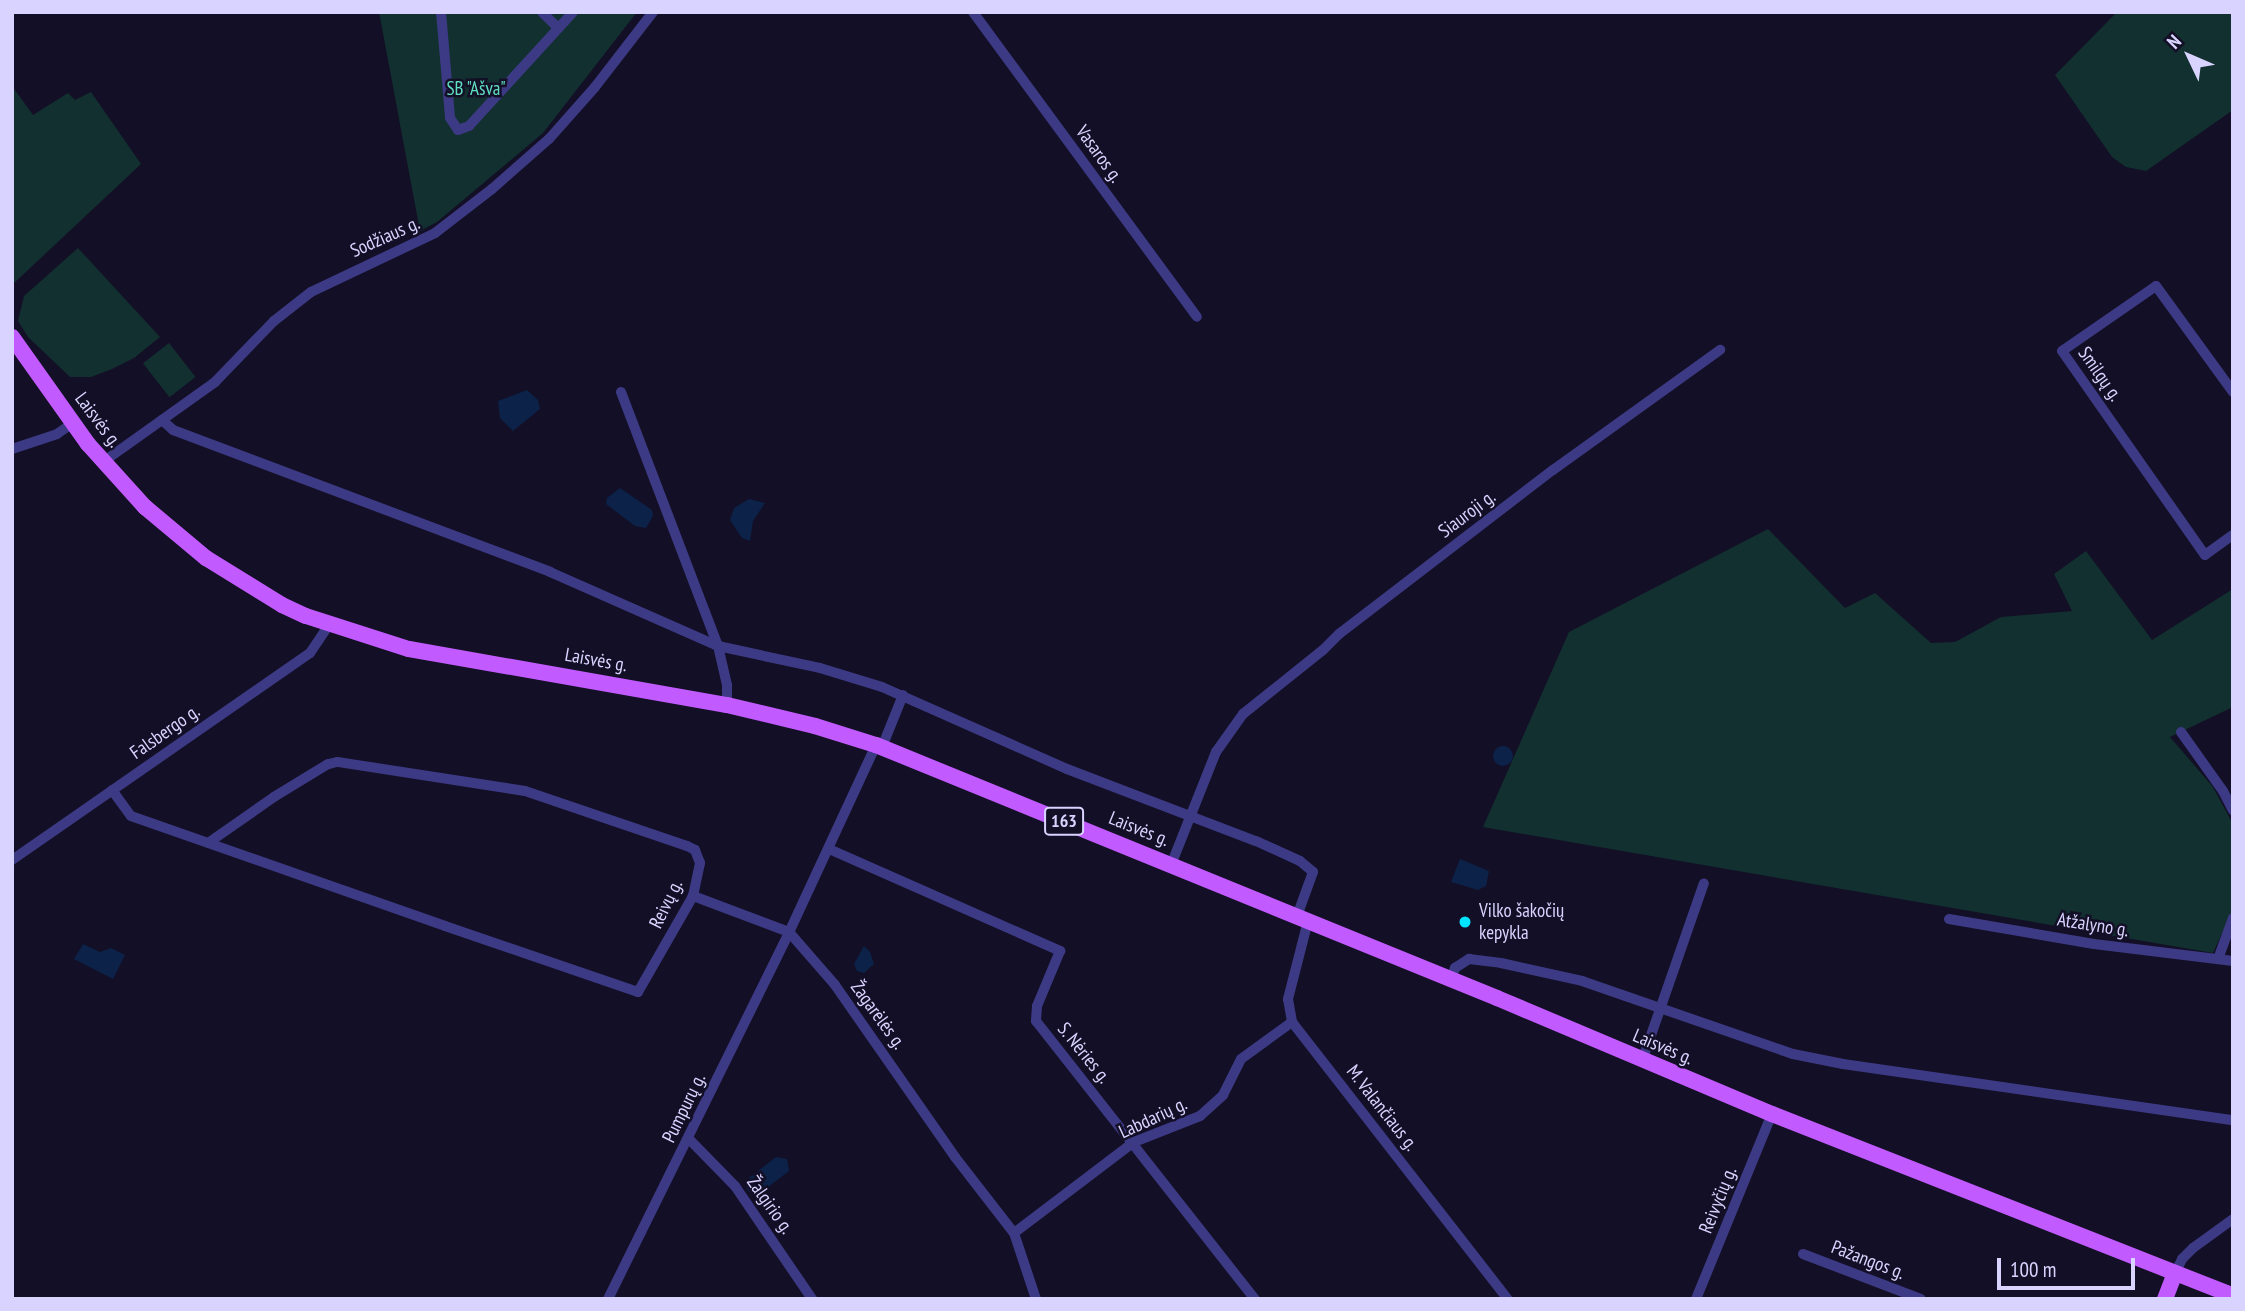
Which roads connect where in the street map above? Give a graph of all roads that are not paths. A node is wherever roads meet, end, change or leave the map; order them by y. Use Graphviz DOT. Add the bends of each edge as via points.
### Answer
graph roads {
  1 [pos="441,12"];
  2 [pos="542,12"];
  3 [pos="573,12"];
  4 [pos="973,12"];
  5 [pos="649,14"];
  6 [pos="558,27"];
  7 [pos="1197,317"];
  8 [pos="12,337"];
  9 [pos="1720,350"];
  10 [pos="621,392"];
  11 [pos="2233,392"];
  12 [pos="162,420"];
  13 [pos="73,423"];
  14 [pos="12,449"];
  15 [pos="103,462"];
  16 [pos="2233,535"];
  17 [pos="329,625"];
  18 [pos="718,646"];
  19 [pos="903,695"];
  20 [pos="727,705"];
  21 [pos="2181,732"];
  22 [pos="879,746"];
  23 [pos="112,790"];
  24 [pos="2233,811"];
  25 [pos="1190,817"];
  26 [pos="208,843"];
  27 [pos="829,849"];
  28 [pos="12,860"];
  29 [pos="1171,865"];
  30 [pos="1704,883"];
  31 [pos="693,896"];
  32 [pos="1302,918"];
  33 [pos="2233,918"];
  34 [pos="1949,919"];
  35 [pos="789,932"];
  36 [pos="2218,960"];
  37 [pos="2233,961"];
  38 [pos="1451,980"];
  39 [pos="1662,1010"];
  40 [pos="1292,1022"];
  41 [pos="1642,1061"];
  42 [pos="1772,1114"];
  43 [pos="2233,1120"];
  44 [pos="689,1139"];
  45 [pos="1134,1143"];
  46 [pos="2233,1219"];
  47 [pos="1014,1233"];
  48 [pos="1803,1254"];
  49 [pos="2175,1273"];
  50 [pos="2233,1296"];
  51 [pos="608,1299"];
  52 [pos="812,1299"];
  53 [pos="1036,1299"];
  54 [pos="1255,1299"];
  55 [pos="1508,1299"];
  56 [pos="1696,1299"];
  57 [pos="1921,1299"];
  58 [pos="2165,1299"];
  1 -- 6 [label="street" via="450,118 458,130 469,126"];
  2 -- 6 [label="street"];
  3 -- 6 [label="street"];
  4 -- 7 [label="street, Vasaros g."];
  5 -- 12 [label="street, Sodžiaus g." via="550,139 492,189 435,233 311,292 274,321 215,382"];
  8 -- 13 [label="main road, Laisvės g. / 163"];
  9 -- 25 [label="street, Siauroji g." via="1510,503 1243,714 1216,752"];
  10 -- 18 [label="street"];
  11 -- 16 [label="street, Smilgų g." via="2155,286 2062,351 2205,555"];
  12 -- 15 [label="street, Sodžiaus g."];
  12 -- 18 [label="street" via="173,430 550,572"];
  13 -- 14 [label="street" via="57,434"];
  13 -- 15 [label="main road, Laisvės g. / 163"];
  15 -- 17 [label="main road, Laisvės g. / 163" via="145,507 206,558 282,605"];
  17 -- 20 [label="main road, Laisvės g. / 163" via="442,655"];
  17 -- 23 [label="street, Falsbergo g." via="310,653"];
  18 -- 19 [label="street" via="820,668"];
  18 -- 20 [label="street"];
  19 -- 22 [label="street"];
  19 -- 25 [label="street" via="1067,769"];
  20 -- 22 [label="main road, Laisvės g. / 163"];
  21 -- 24 [label="street"];
  22 -- 27 [label="street"];
  22 -- 29 [label="main road, Laisvės g. / 163"];
  23 -- 26 [label="street, Reivų g." via="131,816"];
  23 -- 28 [label="street, Falsbergo g."];
  25 -- 29 [label="street, Siauroji g."];
  25 -- 32 [label="street" via="1310,868 1313,878"];
  26 -- 31 [label="street, Reivų g." via="638,992"];
  26 -- 31 [label="street, Reivų g." via="274,797 337,762 525,791 687,846 699,857"];
  27 -- 35 [label="street"];
  27 -- 45 [label="street, S. Nėries g." via="1060,951 1037,1006 1036,1021"];
  29 -- 32 [label="main road, Laisvės g. / 163"];
  30 -- 39 [label="street"];
  31 -- 35 [label="street"];
  32 -- 38 [label="main road, Laisvės g. / 163"];
  32 -- 40 [label="street" via="1288,999"];
  33 -- 36 [label="street"];
  34 -- 36 [label="street, Atžalyno g."];
  35 -- 44 [label="street, Pumpurų g."];
  35 -- 47 [label="street, Žagarėlės g." via="852,1007 955,1157"];
  36 -- 37 [label="street, Atžalyno g."];
  38 -- 39 [label="street" via="1461,963 1478,959 1582,981"];
  38 -- 41 [label="main road, Laisvės g. / 163"];
  39 -- 41 [label="street"];
  39 -- 43 [label="street" via="1772,1048 1843,1064"];
  40 -- 45 [label="street, Labdarių g." via="1241,1059 1223,1095 1200,1116"];
  40 -- 55 [label="street, M. Valančiaus g."];
  41 -- 42 [label="main road, Laisvės g. / 163"];
  42 -- 49 [label="main road, Laisvės g. / 163"];
  42 -- 56 [label="street, Reivyčių g."];
  44 -- 51 [label="street, Pumpurų g."];
  44 -- 52 [label="street, Žalgirio g." via="735,1185"];
  45 -- 47 [label="street, Labdarių g."];
  45 -- 54 [label="street, S. Nėries g."];
  46 -- 49 [label="street" via="2193,1248"];
  47 -- 53 [label="street, Žagarėlės g."];
  48 -- 57 [label="street, Pažangos g."];
  49 -- 50 [label="main road, Laisvės g."];
  49 -- 58 [label="main road"];
}
